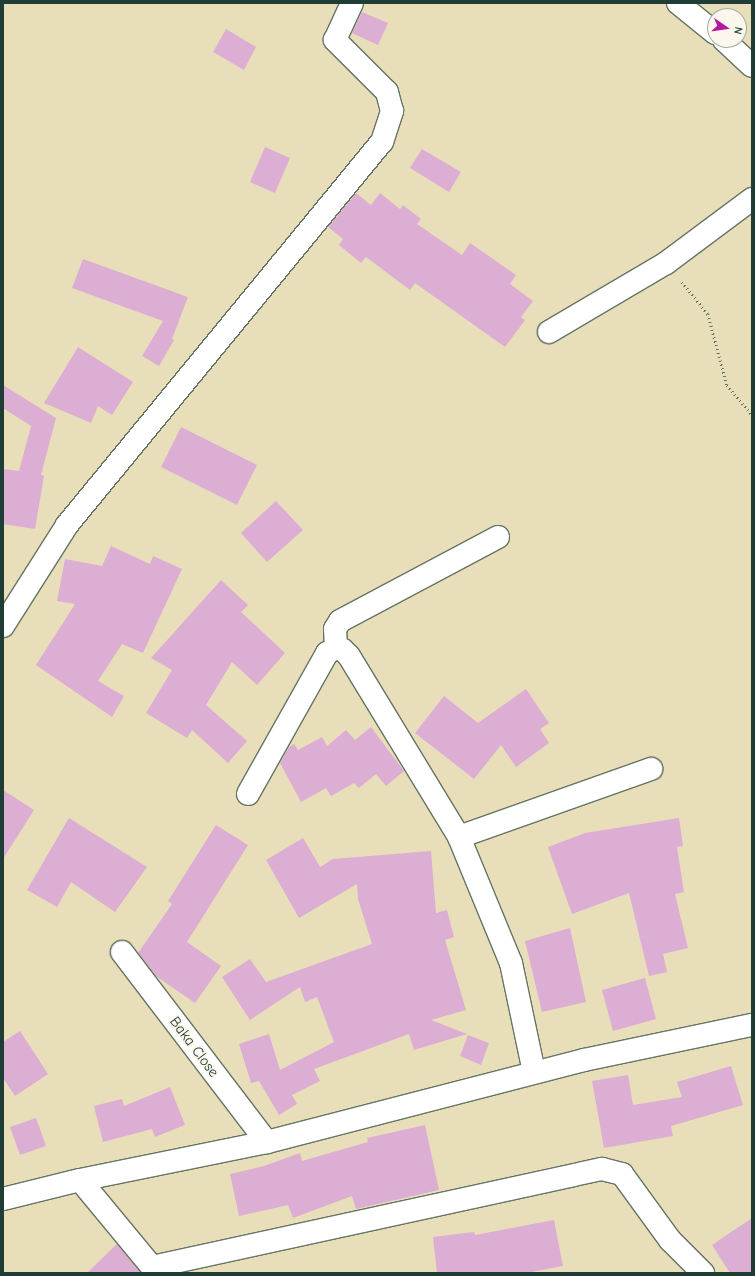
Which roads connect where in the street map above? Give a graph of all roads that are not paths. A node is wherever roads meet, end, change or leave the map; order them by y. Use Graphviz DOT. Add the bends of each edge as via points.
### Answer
graph roads {
  1 [pos="352,3"];
  2 [pos="678,3"];
  3 [pos="707,27"];
  4 [pos="733,48"];
  5 [pos="752,66"];
  6 [pos="752,199"];
  7 [pos="549,332"];
  8 [pos="498,537"];
  9 [pos="3,626"];
  10 [pos="336,648"];
  11 [pos="650,770"];
  12 [pos="248,794"];
  13 [pos="459,837"];
  14 [pos="122,952"];
  15 [pos="752,1025"];
  16 [pos="534,1072"];
  17 [pos="267,1142"];
  18 [pos="80,1180"];
  19 [pos="3,1199"];
  20 [pos="155,1270"];
  21 [pos="703,1273"];
  1 -- 9 [label="street" via="335,40 387,92 392,111 382,142 67,525"];
  2 -- 3 [label="street"];
  4 -- 5 [label="street"];
  6 -- 7 [label="street" via="666,262"];
  8 -- 10 [label="street" via="340,621 335,629"];
  10 -- 12 [label="street" via="327,654"];
  10 -- 13 [label="street" via="349,656"];
  11 -- 13 [label="street"];
  13 -- 16 [label="street" via="511,963"];
  14 -- 17 [label="street, Baka Close"];
  15 -- 16 [label="street"];
  16 -- 17 [label="street"];
  17 -- 18 [label="street"];
  18 -- 19 [label="street"];
  18 -- 20 [label="street"];
  20 -- 21 [label="street" via="602,1169 622,1174 670,1240"];
}
